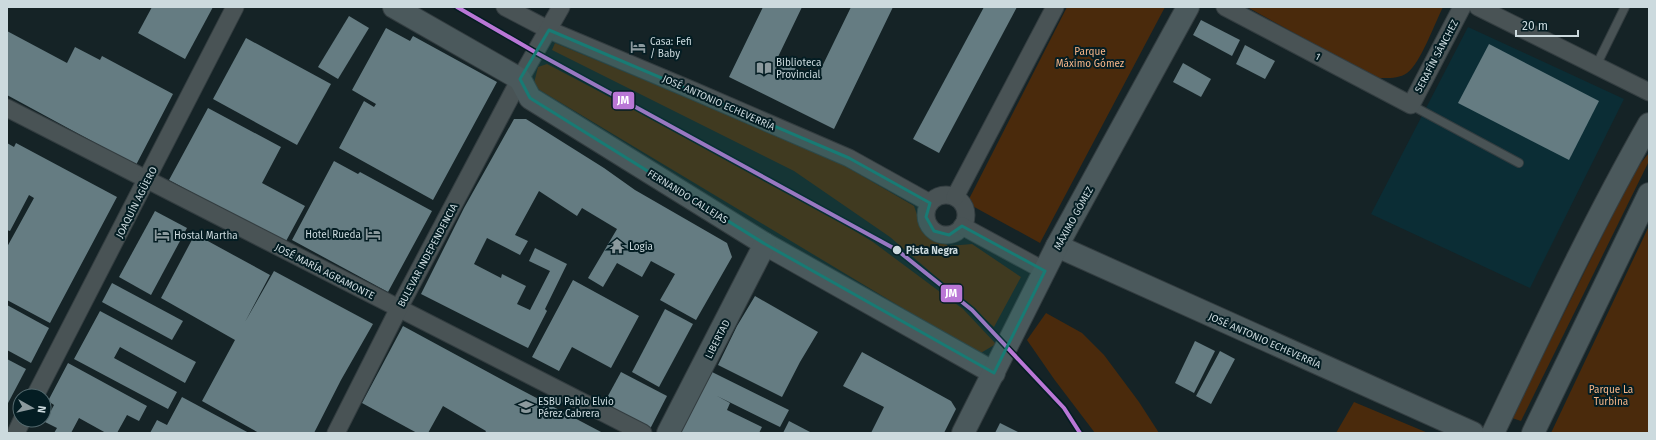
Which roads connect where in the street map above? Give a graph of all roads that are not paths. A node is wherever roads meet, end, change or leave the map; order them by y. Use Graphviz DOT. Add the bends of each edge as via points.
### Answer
graph roads {
  1 [pos="235,7"];
  2 [pos="394,7"];
  3 [pos="505,7"];
  4 [pos="561,7"];
  5 [pos="1055,7"];
  6 [pos="1188,7"];
  7 [pos="1225,7"];
  8 [pos="1462,7"];
  9 [pos="1478,7"];
  10 [pos="1625,7"];
  11 [pos="549,30"];
  12 [pos="1596,66"];
  13 [pos="520,79"];
  14 [pos="1649,92"];
  15 [pos="1410,105"];
  16 [pos="7,108"];
  17 [pos="1649,124"];
  18 [pos="1519,163"];
  19 [pos="147,180"];
  20 [pos="1649,194"];
  21 [pos="955,197"];
  22 [pos="930,203"];
  23 [pos="962,226"];
  24 [pos="765,244"];
  25 [pos="1057,246"];
  26 [pos="1045,271"];
  27 [pos="399,308"];
  28 [pos="994,373"];
  29 [pos="39,388"];
  30 [pos="336,433"];
  31 [pos="643,433"];
  32 [pos="668,433"];
  33 [pos="963,433"];
  34 [pos="1473,433"];
  35 [pos="1493,433"];
  36 [pos="1533,433"];
  1 -- 19 [label="street, JOAQUÍN AGÜERO"];
  2 -- 13 [label="street"];
  3 -- 11 [label="street, JOSÉ ANTONIO ECHEVERRÍA"];
  4 -- 11 [label="street, BULEVAR INDEPENDENCIA"];
  5 -- 21 [label="street"];
  6 -- 25 [label="street, MÁXIMO GÓMEZ"];
  7 -- 15 [label="street, 1"];
  8 -- 15 [label="street, SERAFÍN SÁNCHEZ"];
  9 -- 12 [label="street"];
  10 -- 12 [label="lane"];
  11 -- 13 [label="street, BULEVAR INDEPENDENCIA"];
  11 -- 22 [label="street, JOSÉ ANTONIO ECHEVERRÍA" via="849,158"];
  12 -- 14 [label="street"];
  13 -- 24 [label="street, FERNANDO CALLEJAS" via="530,98"];
  13 -- 27 [label="street, BULEVAR INDEPENDENCIA"];
  15 -- 18 [label="lane"];
  16 -- 19 [label="street, JOSÉ MARÍA AGRAMONTE"];
  17 -- 35 [label="street" via="1617,182"];
  19 -- 27 [label="street, JOSÉ MARÍA AGRAMONTE"];
  19 -- 29 [label="street, JOAQUÍN AGÜERO"];
  20 -- 36 [label="street"];
  21 -- 22 [label="street" via="941,196"];
  21 -- 23 [label="street" via="966,213"];
  22 -- 23 [label="street" via="926,217 934,231 949,235"];
  23 -- 26 [label="street"];
  24 -- 28 [label="street, FERNANDO CALLEJAS"];
  24 -- 32 [label="street, LIBERTAD"];
  25 -- 26 [label="street, MÁXIMO GÓMEZ"];
  25 -- 34 [label="street, JOSÉ ANTONIO ECHEVERRÍA"];
  26 -- 28 [label="street, MÁXIMO GÓMEZ"];
  27 -- 30 [label="street, BULEVAR INDEPENDENCIA"];
  27 -- 31 [label="street, JOSÉ MARÍA AGRAMONTE"];
  28 -- 33 [label="street, MÁXIMO GÓMEZ"];
}
